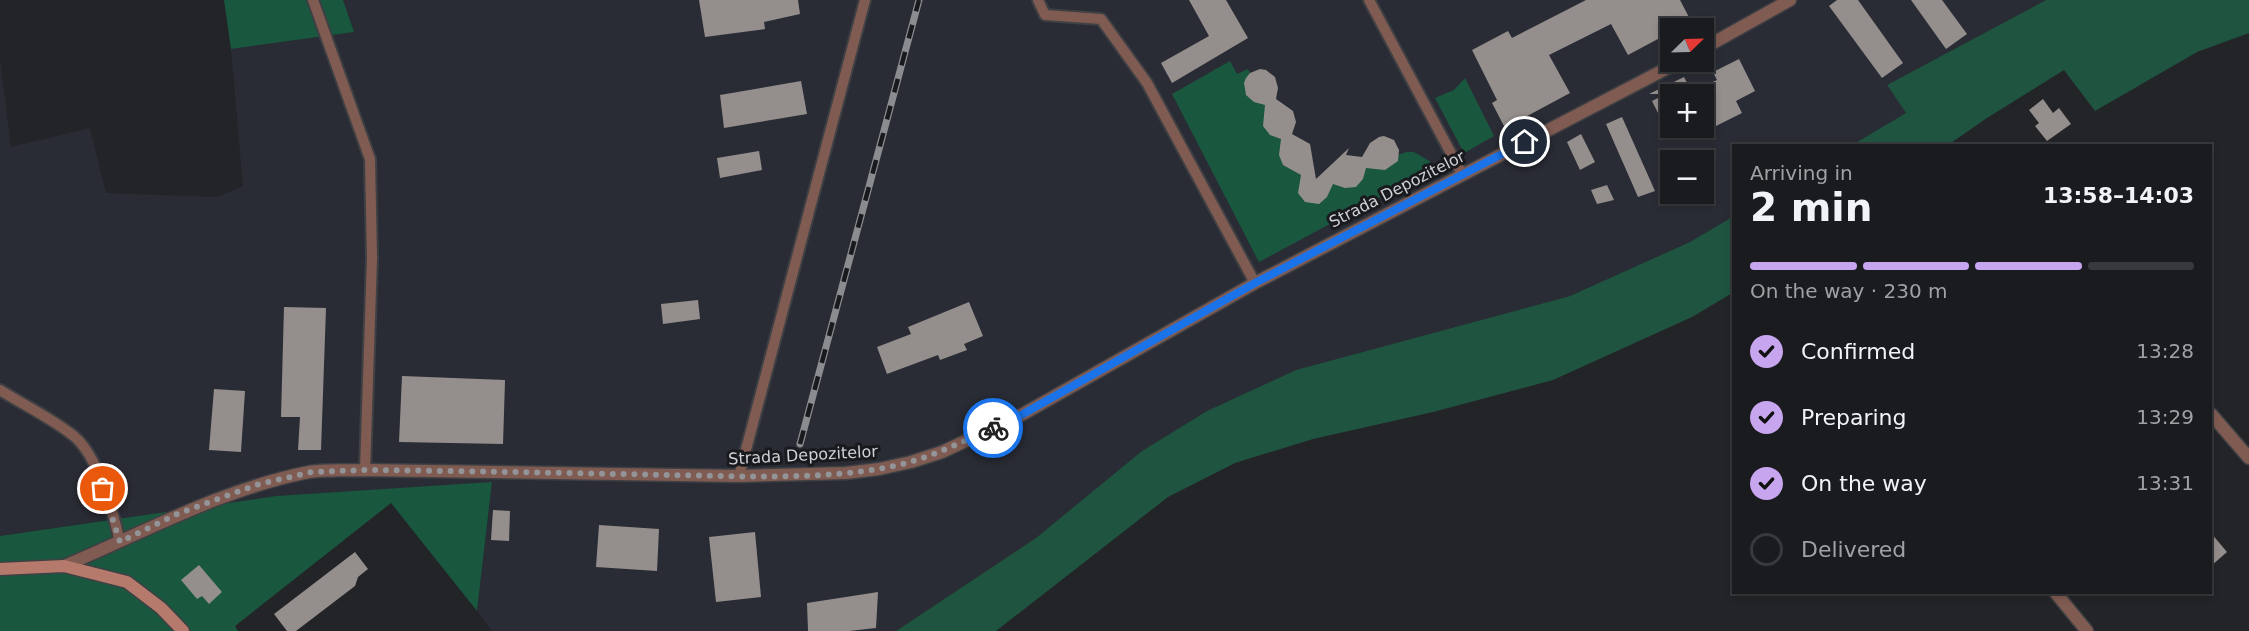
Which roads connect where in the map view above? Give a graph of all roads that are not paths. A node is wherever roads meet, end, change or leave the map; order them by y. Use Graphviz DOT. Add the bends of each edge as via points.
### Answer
graph roads {
  1 [pos="313,0"];
  2 [pos="865,0"];
  3 [pos="1038,0"];
  4 [pos="1368,0"];
  5 [pos="1790,0"];
  6 [pos="1771,5"];
  7 [pos="1714,42"];
  8 [pos="1660,72"];
  9 [pos="1462,174"];
  10 [pos="1255,283"];
  11 [pos="0,390"];
  12 [pos="2212,415"];
  13 [pos="2249,458"];
  14 [pos="365,470"];
  15 [pos="740,476"];
  16 [pos="120,542"];
  17 [pos="64,566"];
  18 [pos="0,569"];
  19 [pos="2057,594"];
  20 [pos="183,631"];
  21 [pos="2087,631"];
  1 -- 14 [label="lane" via="370,159 372,258"];
  2 -- 15 [label="lane"];
  3 -- 10 [label="lane" via="1046,15 1101,20 1147,83"];
  4 -- 9 [label="lane"];
  5 -- 6 [label="street"];
  6 -- 7 [label="street"];
  8 -- 9 [label="street, Strada Depozitelor"];
  9 -- 10 [label="street, Strada Depozitelor"];
  10 -- 15 [label="street, Strada Depozitelor" via="1023,414 942,452 879,469 846,473"];
  11 -- 16 [label="lane" via="75,437 90,457"];
  12 -- 13 [label="street"];
  14 -- 15 [label="street, Strada Depozitelor"];
  14 -- 16 [label="street, Strada Depozitelor" via="312,472 259,484 177,514"];
  16 -- 17 [label="street, Strada Depozitelor"];
  17 -- 18 [label="main road"];
  17 -- 20 [label="main road" via="127,582"];
  19 -- 21 [label="street"];
}
